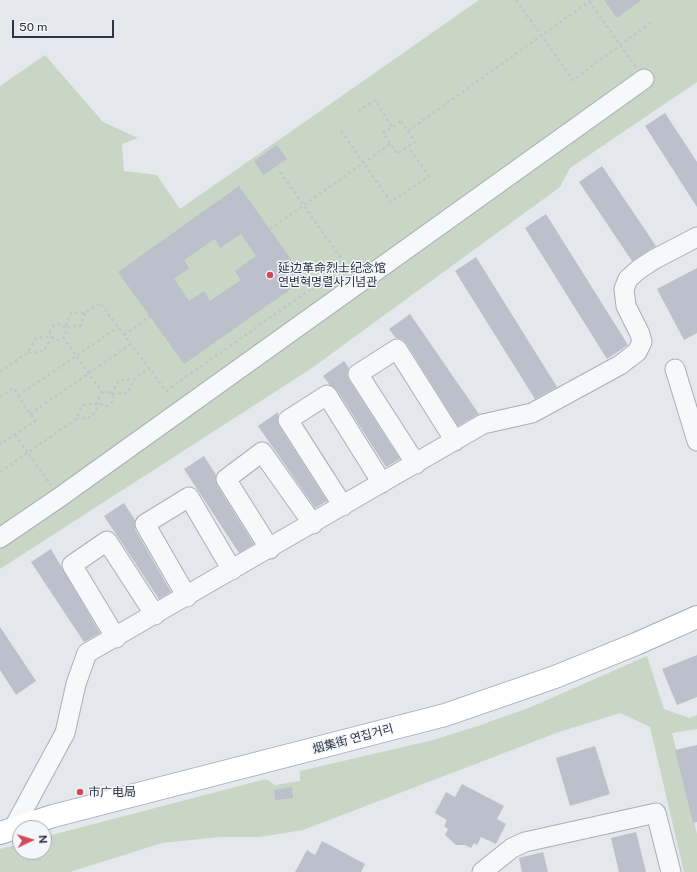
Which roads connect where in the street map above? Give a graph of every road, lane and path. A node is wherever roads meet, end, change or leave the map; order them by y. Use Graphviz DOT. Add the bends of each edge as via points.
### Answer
graph roads {
  1 [pos="516,0"];
  2 [pos="589,0"];
  3 [pos="653,21"];
  4 [pos="541,36"];
  5 [pos="620,45"];
  6 [pos="644,79"];
  7 [pos="358,111"];
  8 [pos="392,126"];
  9 [pos="341,131"];
  10 [pos="408,131"];
  11 [pos="390,144"];
  12 [pos="408,147"];
  13 [pos="364,163"];
  14 [pos="280,172"];
  15 [pos="304,206"];
  16 [pos="270,229"];
  17 [pos="697,237"];
  18 [pos="345,264"];
  19 [pos="358,284"];
  20 [pos="85,313"];
  21 [pos="150,316"];
  22 [pos="65,327"];
  23 [pos="118,327"];
  24 [pos="124,335"];
  25 [pos="52,336"];
  26 [pos="63,337"];
  27 [pos="131,344"];
  28 [pos="27,353"];
  29 [pos="76,356"];
  30 [pos="150,368"];
  31 [pos="675,369"];
  32 [pos="0,372"];
  33 [pos="89,373"];
  34 [pos="134,379"];
  35 [pos="102,392"];
  36 [pos="111,394"];
  37 [pos="18,396"];
  38 [pos="0,397"];
  39 [pos="100,403"];
  40 [pos="30,414"];
  41 [pos="76,419"];
  42 [pos="15,435"];
  43 [pos="455,441"];
  44 [pos="697,441"];
  45 [pos="0,442"];
  46 [pos="28,453"];
  47 [pos="416,464"];
  48 [pos="0,472"];
  49 [pos="382,483"];
  50 [pos="60,497"];
  51 [pos="343,506"];
  52 [pos="312,524"];
  53 [pos="0,538"];
  54 [pos="270,549"];
  55 [pos="232,570"];
  56 [pos="187,596"];
  57 [pos="155,615"];
  58 [pos="697,617"];
  59 [pos="116,638"];
  60 [pos="6,831"];
  61 [pos="482,872"];
  62 [pos="670,872"];
  1 -- 4 [label="path"];
  2 -- 4 [label="path"];
  2 -- 5 [label="path"];
  3 -- 5 [label="path"];
  4 -- 5 [label="path" via="573,80"];
  4 -- 10 [label="path"];
  5 -- 6 [label="path"];
  6 -- 19 [label="lane"];
  7 -- 8 [label="path" via="375,100"];
  8 -- 10 [label="path" via="401,121"];
  8 -- 11 [label="path" via="383,133"];
  9 -- 13 [label="path"];
  10 -- 12 [label="path" via="415,142"];
  11 -- 12 [label="path" via="397,154"];
  11 -- 13 [label="path"];
  12 -- 13 [label="path" via="429,176 391,202"];
  13 -- 15 [label="path"];
  14 -- 15 [label="path"];
  15 -- 16 [label="path"];
  15 -- 18 [label="path"];
  17 -- 43 [label="lane" via="653,260 628,279 624,296 626,306 640,334 642,342 638,352 620,365 532,413 483,424"];
  18 -- 19 [label="path"];
  18 -- 30 [label="path" via="166,391"];
  19 -- 50 [label="lane"];
  20 -- 22 [label="path" via="80,326"];
  20 -- 22 [label="path" via="71,313"];
  20 -- 23 [label="path" via="100,303"];
  21 -- 24 [label="path"];
  22 -- 25 [label="path" via="53,325 50,332"];
  22 -- 26 [label="path"];
  23 -- 24 [label="path"];
  23 -- 29 [label="path"];
  24 -- 27 [label="path"];
  25 -- 26 [label="path" via="56,339"];
  25 -- 28 [label="path" via="36,338"];
  25 -- 28 [label="path" via="44,351"];
  26 -- 29 [label="path"];
  27 -- 30 [label="path"];
  27 -- 33 [label="path"];
  28 -- 32 [label="path"];
  29 -- 33 [label="path"];
  29 -- 37 [label="path"];
  30 -- 34 [label="path"];
  31 -- 44 [label="lane"];
  33 -- 35 [label="path"];
  33 -- 40 [label="path"];
  34 -- 36 [label="path" via="119,380"];
  34 -- 36 [label="path" via="128,392"];
  35 -- 36 [label="path"];
  35 -- 39 [label="path" via="99,396"];
  36 -- 39 [label="path" via="113,399 110,405"];
  37 -- 38 [label="path" via="14,388"];
  37 -- 40 [label="path"];
  39 -- 41 [label="path" via="92,417"];
  39 -- 41 [label="path" via="83,405"];
  40 -- 42 [label="path" via="36,421"];
  41 -- 46 [label="path"];
  42 -- 45 [label="path" via="1,444"];
  42 -- 46 [label="path"];
  43 -- 47 [label="lane"];
  43 -- 47 [label="lane" via="397,349 358,374"];
  46 -- 48 [label="path"];
  46 -- 50 [label="path"];
  47 -- 49 [label="lane"];
  49 -- 51 [label="lane"];
  49 -- 51 [label="lane" via="327,395 288,420"];
  50 -- 53 [label="lane"];
  51 -- 52 [label="lane"];
  52 -- 54 [label="lane"];
  52 -- 54 [label="lane" via="262,452 226,479"];
  54 -- 55 [label="lane"];
  55 -- 56 [label="lane"];
  55 -- 56 [label="lane" via="189,497 144,524"];
  56 -- 57 [label="lane"];
  57 -- 59 [label="lane"];
  57 -- 59 [label="lane" via="107,541 72,565"];
  58 -- 60 [label="main road, 烟集街 연집거리" via="555,677 445,715 53,816"];
  59 -- 60 [label="lane" via="87,653 76,684 65,733"];
  61 -- 62 [label="lane" via="512,848 525,842 656,813"];
}
